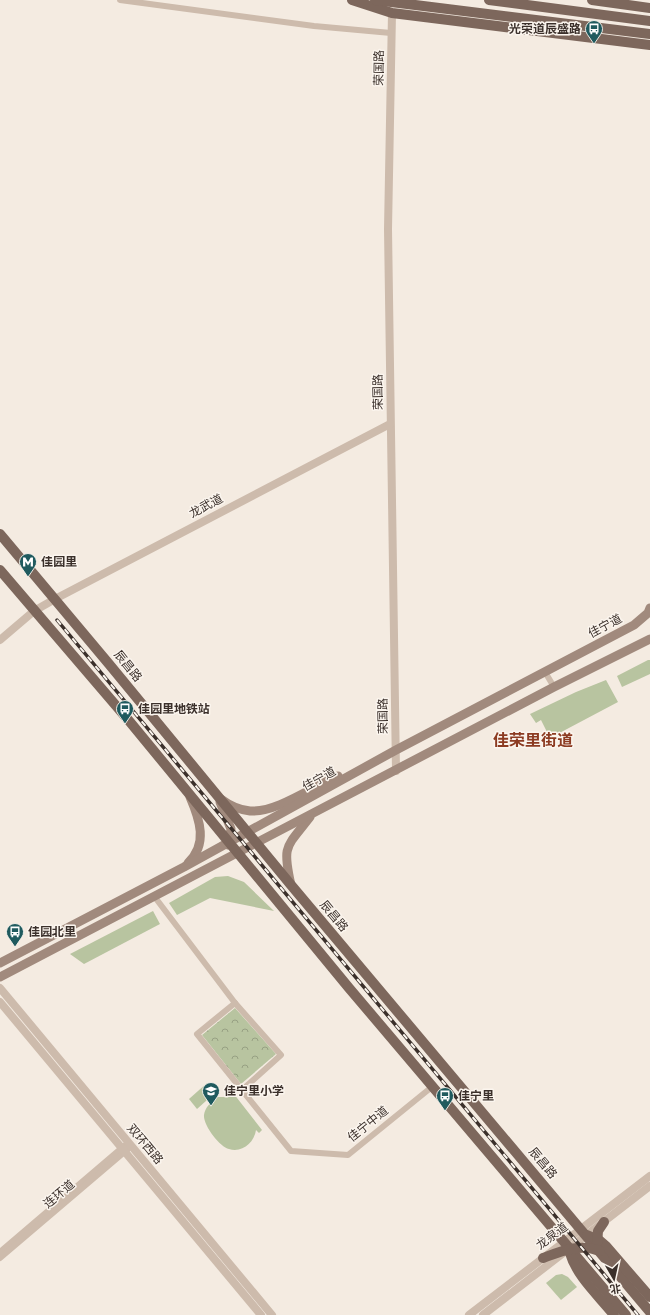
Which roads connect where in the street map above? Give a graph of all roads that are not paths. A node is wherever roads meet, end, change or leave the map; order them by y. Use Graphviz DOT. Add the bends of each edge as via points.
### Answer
graph roads {
  1 [pos="120,0"];
  2 [pos="352,0"];
  3 [pos="375,0"];
  4 [pos="489,0"];
  5 [pos="592,0"];
  6 [pos="650,8"];
  7 [pos="392,12"];
  8 [pos="650,21"];
  9 [pos="391,33"];
  10 [pos="650,34"];
  11 [pos="650,45"];
  12 [pos="390,424"];
  13 [pos="0,534"];
  14 [pos="0,570"];
  15 [pos="55,599"];
  16 [pos="34,611"];
  17 [pos="650,613"];
  18 [pos="650,639"];
  19 [pos="0,640"];
  20 [pos="545,672"];
  21 [pos="554,687"];
  22 [pos="396,750"];
  23 [pos="364,767"];
  24 [pos="396,771"];
  25 [pos="215,795"];
  26 [pos="190,797"];
  27 [pos="312,815"];
  28 [pos="247,832"];
  29 [pos="229,843"];
  30 [pos="256,844"];
  31 [pos="238,853"];
  32 [pos="184,867"];
  33 [pos="199,873"];
  34 [pos="291,885"];
  35 [pos="154,896"];
  36 [pos="0,962"];
  37 [pos="0,977"];
  38 [pos="0,988"];
  39 [pos="0,1002"];
  40 [pos="235,1003"];
  41 [pos="433,1086"];
  42 [pos="242,1090"];
  43 [pos="130,1144"];
  44 [pos="123,1151"];
  45 [pos="650,1176"];
  46 [pos="650,1186"];
  47 [pos="601,1219"];
  48 [pos="584,1232"];
  49 [pos="597,1239"];
  50 [pos="566,1246"];
  51 [pos="584,1247"];
  52 [pos="600,1251"];
  53 [pos="0,1252"];
  54 [pos="0,1258"];
  55 [pos="543,1258"];
  56 [pos="585,1268"];
  57 [pos="650,1297"];
  58 [pos="650,1312"];
  59 [pos="260,1315"];
  60 [pos="272,1315"];
  61 [pos="469,1315"];
  62 [pos="483,1315"];
  63 [pos="614,1315"];
  64 [pos="626,1315"];
  1 -- 9 [label="street" via="314,26"];
  2 -- 7 [label="main road"];
  3 -- 10 [label="main road"];
  4 -- 8 [label="main road"];
  5 -- 6 [label="main road"];
  7 -- 9 [label="street, 荣国路"];
  7 -- 11 [label="main road"];
  9 -- 12 [label="street, 荣国路" via="388,229"];
  12 -- 15 [label="street, 龙武道"];
  12 -- 22 [label="street, 荣国路"];
  13 -- 15 [label="main road, 辰昌路"];
  14 -- 16 [label="main road"];
  15 -- 16 [label="street, 龙武道"];
  15 -- 25 [label="main road, 辰昌路"];
  16 -- 19 [label="street, 龙武道"];
  16 -- 26 [label="main road" via="130,722"];
  17 -- 20 [label="main road, 佳宁道" via="634,625"];
  18 -- 21 [label="main road"];
  20 -- 21 [label="street"];
  20 -- 22 [label="main road, 佳宁道"];
  21 -- 24 [label="main road"];
  22 -- 23 [label="main road, 佳宁道"];
  22 -- 24 [label="street, 荣国路"];
  23 -- 25 [label="main road" via="336,776 278,804 258,810 250,811 235,807"];
  23 -- 28 [label="main road, 佳宁道"];
  24 -- 27 [label="main road"];
  25 -- 28 [label="main road, 辰昌路"];
  25 -- 29 [label="main road" via="230,825"];
  26 -- 29 [label="main road"];
  26 -- 32 [label="main road" via="199,820 201,841 194,857"];
  27 -- 30 [label="main road"];
  27 -- 34 [label="main road" via="288,846 286,861"];
  28 -- 29 [label="main road, 佳宁道"];
  28 -- 30 [label="main road, 辰昌路"];
  29 -- 31 [label="main road"];
  29 -- 32 [label="main road, 佳宁道"];
  29 -- 33 [label="main road" via="220,857"];
  30 -- 31 [label="main road"];
  30 -- 34 [label="main road, 辰昌路"];
  31 -- 33 [label="main road"];
  31 -- 41 [label="main road"];
  32 -- 36 [label="main road, 佳宁道"];
  33 -- 35 [label="main road"];
  34 -- 48 [label="main road, 辰昌路"];
  35 -- 37 [label="main road"];
  35 -- 40 [label="street"];
  38 -- 43 [label="street, 双环西路"];
  39 -- 44 [label="street, 双环西路"];
  40 -- 42 [label="street, 佳宁中道" via="197,1034"];
  40 -- 42 [label="street" via="281,1055"];
  41 -- 42 [label="street, 佳宁中道" via="348,1155 291,1151"];
  41 -- 50 [label="main road"];
  43 -- 44 [label="street, 连环道"];
  43 -- 60 [label="street, 双环西路"];
  44 -- 53 [label="street, 连环道"];
  44 -- 54 [label="street, 连环道"];
  44 -- 59 [label="street, 双环西路"];
  45 -- 47 [label="street"];
  46 -- 47 [label="street"];
  47 -- 48 [label="street"];
  47 -- 49 [label="main road"];
  48 -- 49 [label="main road"];
  48 -- 50 [label="street, 龙泉道"];
  48 -- 51 [label="street"];
  48 -- 52 [label="main road, 辰昌路"];
  49 -- 52 [label="main road"];
  49 -- 57 [label="main road"];
  50 -- 51 [label="main road"];
  50 -- 55 [label="main road"];
  50 -- 56 [label="main road"];
  50 -- 62 [label="street, 龙泉道"];
  50 -- 63 [label="main road" via="578,1272"];
  51 -- 52 [label="main road"];
  51 -- 56 [label="street"];
  52 -- 58 [label="main road, 辰昌路"];
  55 -- 61 [label="street, 龙泉道"];
  56 -- 64 [label="main road"];
}
